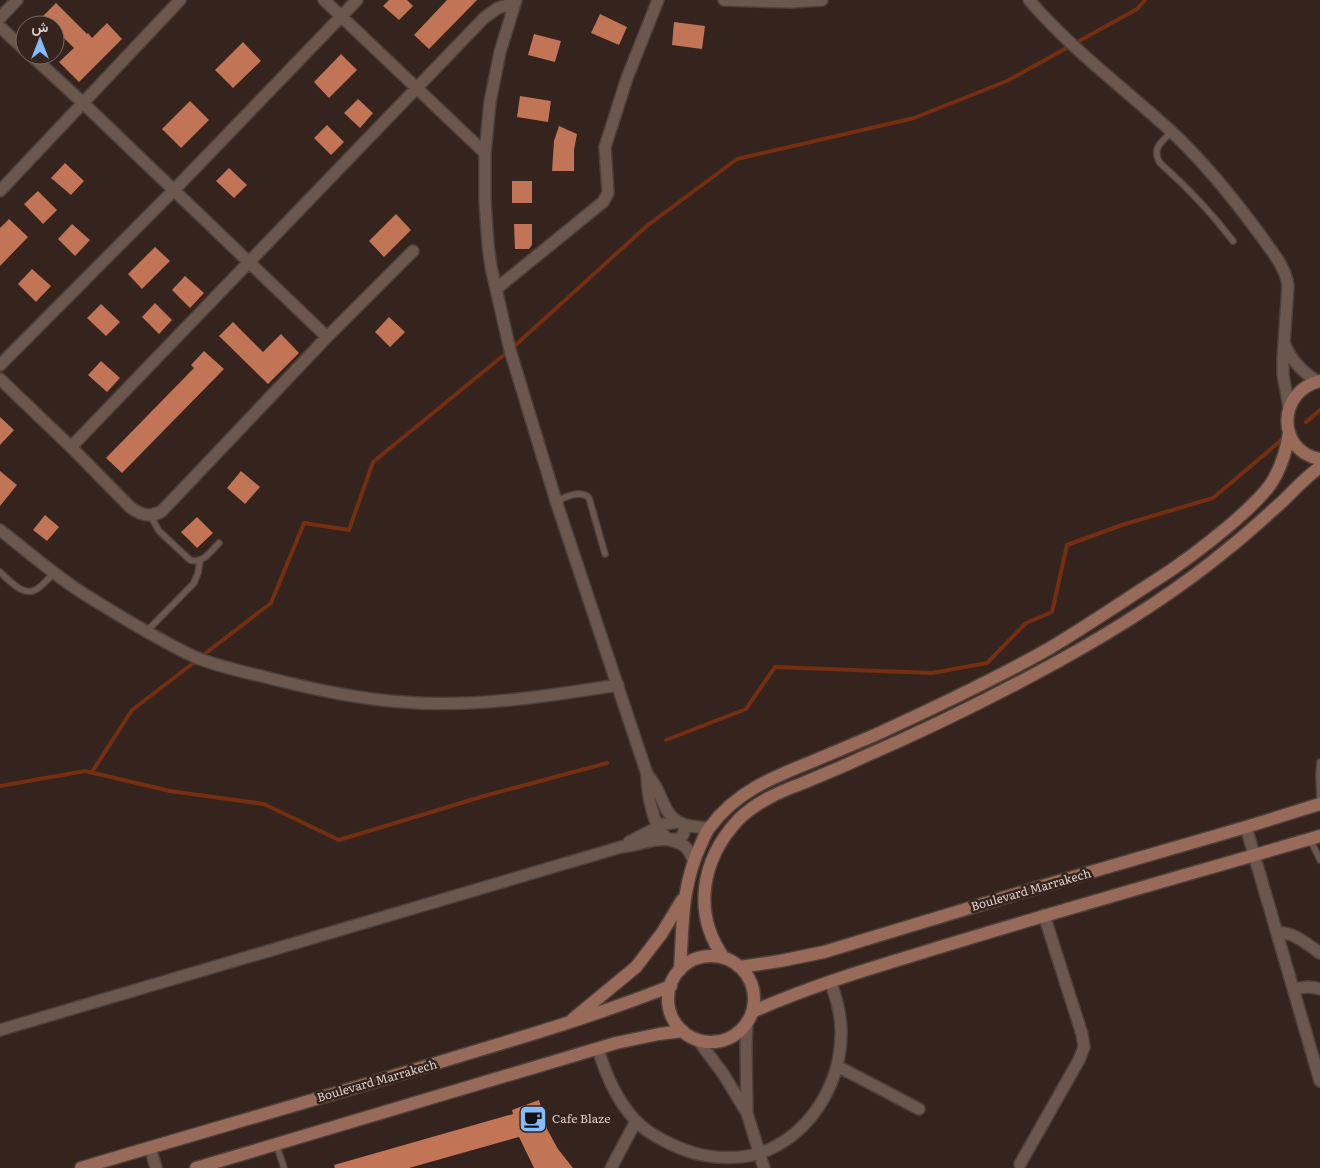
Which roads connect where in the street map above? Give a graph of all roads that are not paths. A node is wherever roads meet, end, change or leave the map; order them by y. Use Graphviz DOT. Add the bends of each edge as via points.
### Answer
graph roads {
  1 [pos="17,0"];
  2 [pos="180,0"];
  3 [pos="324,0"];
  4 [pos="357,0"];
  5 [pos="658,0"];
  6 [pos="724,0"];
  7 [pos="822,0"];
  8 [pos="1030,0"];
  9 [pos="516,1"];
  10 [pos="342,16"];
  11 [pos="0,18"];
  12 [pos="0,27"];
  13 [pos="15,41"];
  14 [pos="41,65"];
  15 [pos="416,89"];
  16 [pos="83,103"];
  17 [pos="1172,132"];
  18 [pos="485,153"];
  19 [pos="0,191"];
  20 [pos="173,191"];
  21 [pos="1233,241"];
  22 [pos="413,251"];
  23 [pos="249,262"];
  24 [pos="496,289"];
  25 [pos="327,338"];
  26 [pos="1284,342"];
  27 [pos="0,364"];
  28 [pos="0,379"];
  29 [pos="1319,381"];
  30 [pos="1289,407"];
  31 [pos="1289,433"];
  32 [pos="71,447"];
  33 [pos="1320,459"];
  34 [pos="1320,467"];
  35 [pos="556,501"];
  36 [pos="150,515"];
  37 [pos="0,530"];
  38 [pos="219,543"];
  39 [pos="605,554"];
  40 [pos="200,561"];
  41 [pos="0,572"];
  42 [pos="54,573"];
  43 [pos="147,631"];
  44 [pos="618,685"];
  45 [pos="1320,762"];
  46 [pos="647,774"];
  47 [pos="1320,799"];
  48 [pos="1320,804"];
  49 [pos="680,823"];
  50 [pos="658,827"];
  51 [pos="1246,827"];
  52 [pos="709,828"];
  53 [pos="1315,838"];
  54 [pos="670,840"];
  55 [pos="621,847"];
  56 [pos="1255,855"];
  57 [pos="1320,860"];
  58 [pos="694,861"];
  59 [pos="685,894"];
  60 [pos="1044,915"];
  61 [pos="1277,933"];
  62 [pos="1320,953"];
  63 [pos="724,958"];
  64 [pos="740,967"];
  65 [pos="680,970"];
  66 [pos="830,981"];
  67 [pos="671,986"];
  68 [pos="1320,989"];
  69 [pos="1294,990"];
  70 [pos="750,1017"];
  71 [pos="568,1023"];
  72 [pos="0,1030"];
  73 [pos="683,1032"];
  74 [pos="698,1040"];
  75 [pos="598,1049"];
  76 [pos="837,1066"];
  77 [pos="1320,1081"];
  78 [pos="919,1109"];
  79 [pos="747,1113"];
  80 [pos="636,1121"];
  81 [pos="276,1143"];
  82 [pos="150,1147"];
  83 [pos="759,1153"];
  84 [pos="1020,1164"];
  85 [pos="81,1168"];
  86 [pos="156,1168"];
  87 [pos="196,1168"];
  88 [pos="284,1168"];
  89 [pos="610,1168"];
  90 [pos="764,1168"];
  1 -- 11 [label="street"];
  2 -- 16 [label="street"];
  3 -- 10 [label="street"];
  4 -- 10 [label="street"];
  5 -- 24 [label="street" via="627,78 605,147 608,193 603,202"];
  6 -- 7 [label="street"];
  8 -- 17 [label="street" via="1072,45"];
  9 -- 15 [label="street" via="484,18"];
  9 -- 18 [label="street" via="494,77"];
  10 -- 15 [label="street"];
  10 -- 20 [label="street"];
  12 -- 13 [label="street"];
  14 -- 16 [label="street"];
  15 -- 18 [label="street"];
  15 -- 23 [label="street"];
  16 -- 19 [label="street"];
  16 -- 20 [label="street"];
  17 -- 21 [label="lane" via="1157,148 1158,160 1198,198"];
  17 -- 26 [label="street" via="1231,195 1282,266 1288,286"];
  18 -- 24 [label="street" via="486,223"];
  20 -- 23 [label="street"];
  20 -- 27 [label="street"];
  22 -- 25 [label="street"];
  23 -- 25 [label="street"];
  23 -- 32 [label="street"];
  24 -- 35 [label="street" via="510,350"];
  25 -- 36 [label="street" via="162,511"];
  26 -- 29 [label="street" via="1297,365"];
  26 -- 30 [label="street" via="1283,375"];
  28 -- 32 [label="street"];
  29 -- 30 [label="main road" via="1297,393"];
  30 -- 31 [label="main road"];
  31 -- 33 [label="main road" via="1302,451"];
  31 -- 52 [label="main road" via="1281,465 1264,493 1241,516 1169,572 1017,666 907,720 757,785 732,804"];
  32 -- 36 [label="street" via="130,507"];
  34 -- 63 [label="main road" via="1229,549 1097,639 975,705 785,790 750,810 722,840 705,886 706,921"];
  35 -- 39 [label="lane" via="581,493 587,495"];
  35 -- 44 [label="street"];
  36 -- 40 [label="lane" via="159,531 190,560"];
  37 -- 42 [label="street"];
  38 -- 40 [label="lane"];
  40 -- 43 [label="lane" via="194,583"];
  41 -- 42 [label="lane" via="22,590 30,592"];
  42 -- 43 [label="street"];
  43 -- 44 [label="street" via="199,658 226,667 300,687 369,699 475,702"];
  44 -- 46 [label="street"];
  45 -- 47 [label="lane"];
  46 -- 49 [label="street" via="664,806"];
  46 -- 50 [label="street"];
  48 -- 51 [label="main road, Boulevard Marrakech"];
  49 -- 50 [label="street"];
  49 -- 52 [label="street"];
  49 -- 54 [label="street" via="685,828 682,837"];
  50 -- 54 [label="street"];
  50 -- 55 [label="street"];
  51 -- 56 [label="street"];
  51 -- 64 [label="main road, Boulevard Marrakech" via="824,952"];
  52 -- 58 [label="main road"];
  53 -- 56 [label="main road"];
  53 -- 57 [label="lane"];
  54 -- 55 [label="street"];
  54 -- 58 [label="street" via="683,845"];
  55 -- 72 [label="street"];
  56 -- 60 [label="main road"];
  56 -- 61 [label="street"];
  58 -- 59 [label="main road"];
  59 -- 65 [label="main road"];
  59 -- 71 [label="main road" via="662,933 636,967"];
  60 -- 66 [label="main road"];
  60 -- 84 [label="street" via="1084,1047"];
  61 -- 62 [label="street" via="1294,936"];
  61 -- 69 [label="street"];
  63 -- 64 [label="main road"];
  63 -- 65 [label="main road" via="696,959"];
  64 -- 70 [label="main road" via="754,993"];
  65 -- 67 [label="main road"];
  66 -- 70 [label="main road" via="782,998"];
  66 -- 76 [label="street" via="841,1023"];
  67 -- 71 [label="main road, Boulevard Marrakech"];
  67 -- 73 [label="main road" via="669,1006"];
  68 -- 69 [label="street" via="1306,986"];
  69 -- 77 [label="street"];
  70 -- 74 [label="main road" via="731,1037 709,1042"];
  70 -- 79 [label="street" via="746,1046"];
  71 -- 82 [label="main road, Boulevard Marrakech"];
  73 -- 74 [label="main road"];
  73 -- 75 [label="main road"];
  74 -- 79 [label="street"];
  75 -- 80 [label="street" via="612,1086"];
  75 -- 81 [label="main road"];
  76 -- 78 [label="street"];
  76 -- 83 [label="street" via="826,1094 810,1118 787,1139"];
  79 -- 83 [label="street"];
  80 -- 83 [label="street" via="665,1142 702,1155 742,1157"];
  80 -- 89 [label="street"];
  81 -- 87 [label="main road"];
  81 -- 88 [label="lane"];
  82 -- 85 [label="main road, Boulevard Marrakech"];
  82 -- 86 [label="street"];
  83 -- 90 [label="street"];
}
